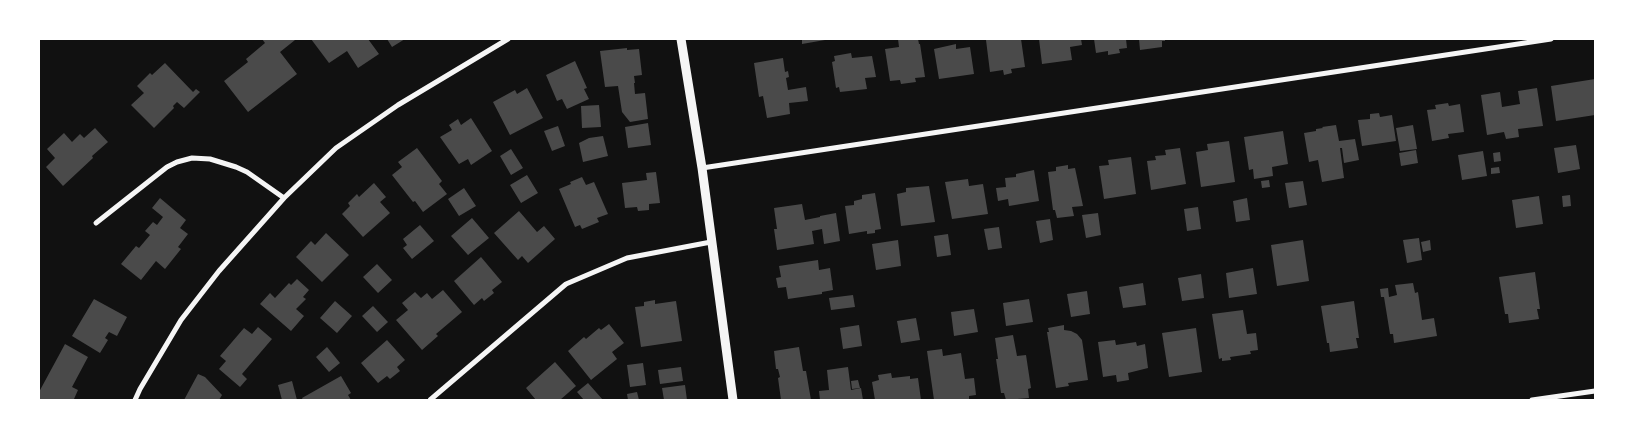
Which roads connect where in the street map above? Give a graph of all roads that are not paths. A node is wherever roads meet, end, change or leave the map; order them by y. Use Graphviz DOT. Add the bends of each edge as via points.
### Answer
graph roads {
  1 [pos="508,39"];
  2 [pos="681,39"];
  3 [pos="1551,39"];
  4 [pos="702,168"];
  5 [pos="284,198"];
  6 [pos="96,223"];
  7 [pos="711,242"];
  8 [pos="1595,391"];
  9 [pos="135,400"];
  10 [pos="430,400"];
  11 [pos="733,400"];
  12 [pos="1532,400"];
  1 -- 5 [label="street" via="398,105 336,148"];
  2 -- 4 [label="street"];
  3 -- 4 [label="street"];
  4 -- 7 [label="street"];
  5 -- 6 [label="street" via="236,166 210,158 192,158 167,167"];
  5 -- 9 [label="street" via="219,271 181,320"];
  7 -- 10 [label="street" via="627,258 566,284"];
  7 -- 11 [label="street"];
  8 -- 12 [label="street"];
}
